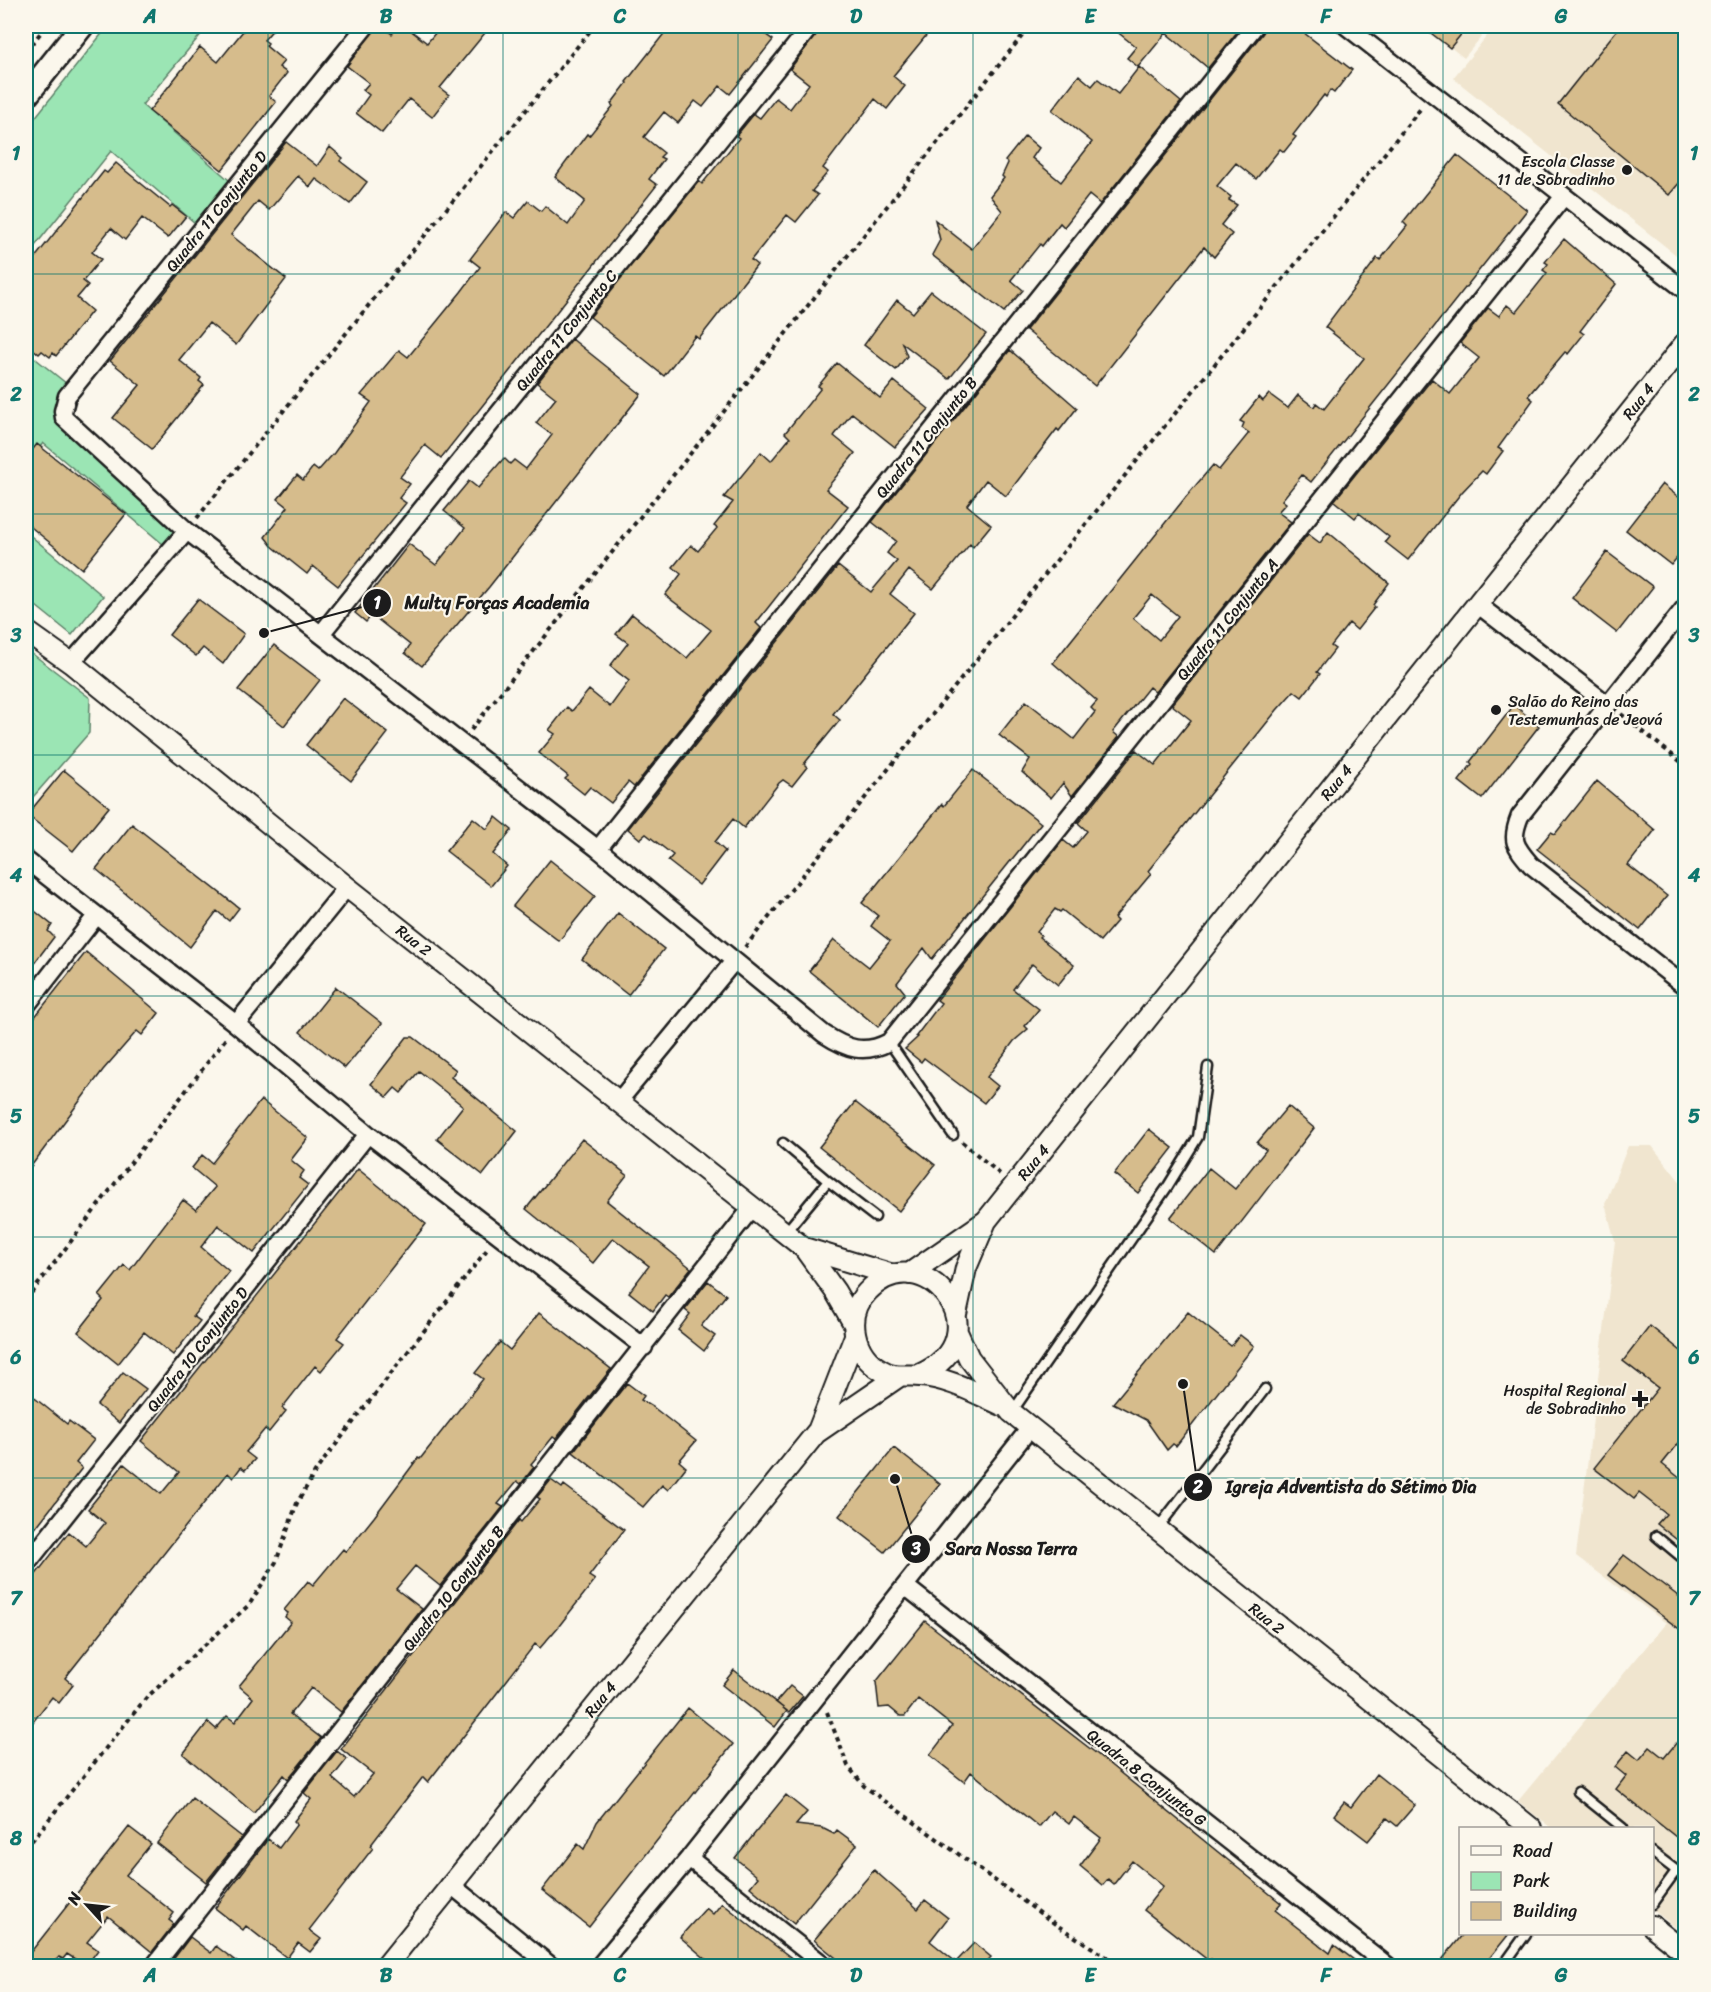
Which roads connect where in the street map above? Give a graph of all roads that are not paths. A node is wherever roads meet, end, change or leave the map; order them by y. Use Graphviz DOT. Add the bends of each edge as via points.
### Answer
graph roads {
  1 [pos="82,26"];
  2 [pos="366,26"];
  3 [pos="811,26"];
  4 [pos="1255,26"];
  5 [pos="1346,26"];
  6 [pos="26,96"];
  7 [pos="1564,196"];
  8 [pos="1686,291"];
  9 [pos="1686,342"];
  10 [pos="187,531"];
  11 [pos="1477,604"];
  12 [pos="1686,606"];
  13 [pos="26,630"];
  14 [pos="321,634"];
  15 [pos="71,663"];
  16 [pos="1607,704"];
  17 [pos="598,849"];
  18 [pos="26,860"];
  19 [pos="347,887"];
  20 [pos="96,916"];
  21 [pos="734,961"];
  22 [pos="1686,987"];
  23 [pos="26,1006"];
  24 [pos="236,1024"];
  25 [pos="889,1042"];
  26 [pos="1208,1067"];
  27 [pos="618,1102"];
  28 [pos="368,1134"];
  29 [pos="953,1135"];
  30 [pos="783,1143"];
  31 [pos="828,1180"];
  32 [pos="751,1209"];
  33 [pos="875,1218"];
  34 [pos="986,1221"];
  35 [pos="784,1233"];
  36 [pos="804,1248"];
  37 [pos="901,1274"];
  38 [pos="956,1323"];
  39 [pos="855,1330"];
  40 [pos="644,1347"];
  41 [pos="920,1375"];
  42 [pos="897,1377"];
  43 [pos="1265,1389"];
  44 [pos="1008,1409"];
  45 [pos="1030,1428"];
  46 [pos="816,1433"];
  47 [pos="1156,1529"];
  48 [pos="1656,1536"];
  49 [pos="1686,1561"];
  50 [pos="26,1565"];
  51 [pos="905,1586"];
  52 [pos="1578,1792"];
  53 [pos="1530,1827"];
  54 [pos="1622,1827"];
  55 [pos="1654,1853"];
  56 [pos="689,1858"];
  57 [pos="1676,1871"];
  58 [pos="1686,1878"];
  59 [pos="450,1884"];
  60 [pos="1654,1903"];
  61 [pos="1654,1927"];
  62 [pos="1525,1935"];
  63 [pos="1686,1953"];
  64 [pos="154,1966"];
  65 [pos="386,1966"];
  66 [pos="551,1966"];
  67 [pos="599,1966"];
  68 [pos="825,1966"];
  69 [pos="1389,1966"];
  70 [pos="1503,1966"];
  1 -- 6 [label="main road"];
  2 -- 10 [label="street, Quadra 11 Conjunto D" via="67,396 63,411 69,425"];
  3 -- 14 [label="street, Quadra 11 Conjunto C"];
  4 -- 17 [label="street, Quadra 11 Conjunto B"];
  5 -- 7 [label="street"];
  7 -- 8 [label="street"];
  7 -- 25 [label="street, Quadra 11 Conjunto A"];
  9 -- 11 [label="street, Rua 4"];
  10 -- 14 [label="street"];
  10 -- 15 [label="street"];
  11 -- 16 [label="street"];
  11 -- 34 [label="street, Rua 4"];
  12 -- 16 [label="street"];
  13 -- 15 [label="street, Rua 2"];
  14 -- 17 [label="street"];
  15 -- 19 [label="street, Rua 2"];
  16 -- 22 [label="street" via="1520,816 1514,842 1531,865"];
  17 -- 21 [label="street"];
  18 -- 20 [label="street"];
  19 -- 24 [label="street"];
  19 -- 27 [label="street, Rua 2"];
  20 -- 23 [label="street"];
  20 -- 24 [label="street"];
  21 -- 25 [label="street" via="845,1047 875,1049"];
  21 -- 27 [label="street"];
  24 -- 28 [label="street"];
  25 -- 29 [label="lane"];
  26 -- 44 [label="lane" via="1198,1137 1168,1186"];
  27 -- 32 [label="street, Rua 2"];
  28 -- 40 [label="street"];
  28 -- 50 [label="street, Quadra 10 Conjunto D"];
  30 -- 31 [label="lane"];
  31 -- 33 [label="lane"];
  31 -- 35 [label="lane"];
  32 -- 35 [label="street, Rua 2"];
  32 -- 40 [label="street, Quadra 10 Conjunto B"];
  34 -- 37 [label="street"];
  34 -- 38 [label="street" via="966,1268"];
  35 -- 36 [label="street, Rua 2"];
  36 -- 37 [label="street"];
  36 -- 39 [label="street" via="835,1291"];
  37 -- 38 [label="street" via="925,1277 939,1286 950,1299"];
  37 -- 39 [label="street" via="878,1282 865,1293 857,1308"];
  38 -- 41 [label="street" via="945,1359"];
  38 -- 44 [label="street" via="969,1358"];
  39 -- 42 [label="street" via="860,1351 870,1363"];
  39 -- 46 [label="street"];
  40 -- 64 [label="street, Quadra 10 Conjunto B"];
  41 -- 42 [label="street"];
  41 -- 44 [label="street" via="955,1385"];
  42 -- 46 [label="street"];
  43 -- 47 [label="lane"];
  44 -- 45 [label="street, Rua 2"];
  45 -- 47 [label="street, Rua 2"];
  45 -- 51 [label="street"];
  46 -- 59 [label="street, Rua 4"];
  47 -- 53 [label="street, Rua 2"];
  48 -- 49 [label="lane"];
  51 -- 56 [label="street"];
  51 -- 69 [label="street, Quadra 8 Conjunto G"];
  52 -- 54 [label="lane"];
  55 -- 57 [label="lane"];
  56 -- 67 [label="street"];
  56 -- 68 [label="street"];
  57 -- 58 [label="lane"];
  57 -- 60 [label="lane"];
  59 -- 65 [label="street, Rua 4"];
  59 -- 66 [label="street"];
  61 -- 63 [label="street"];
  62 -- 70 [label="lane"];
}
